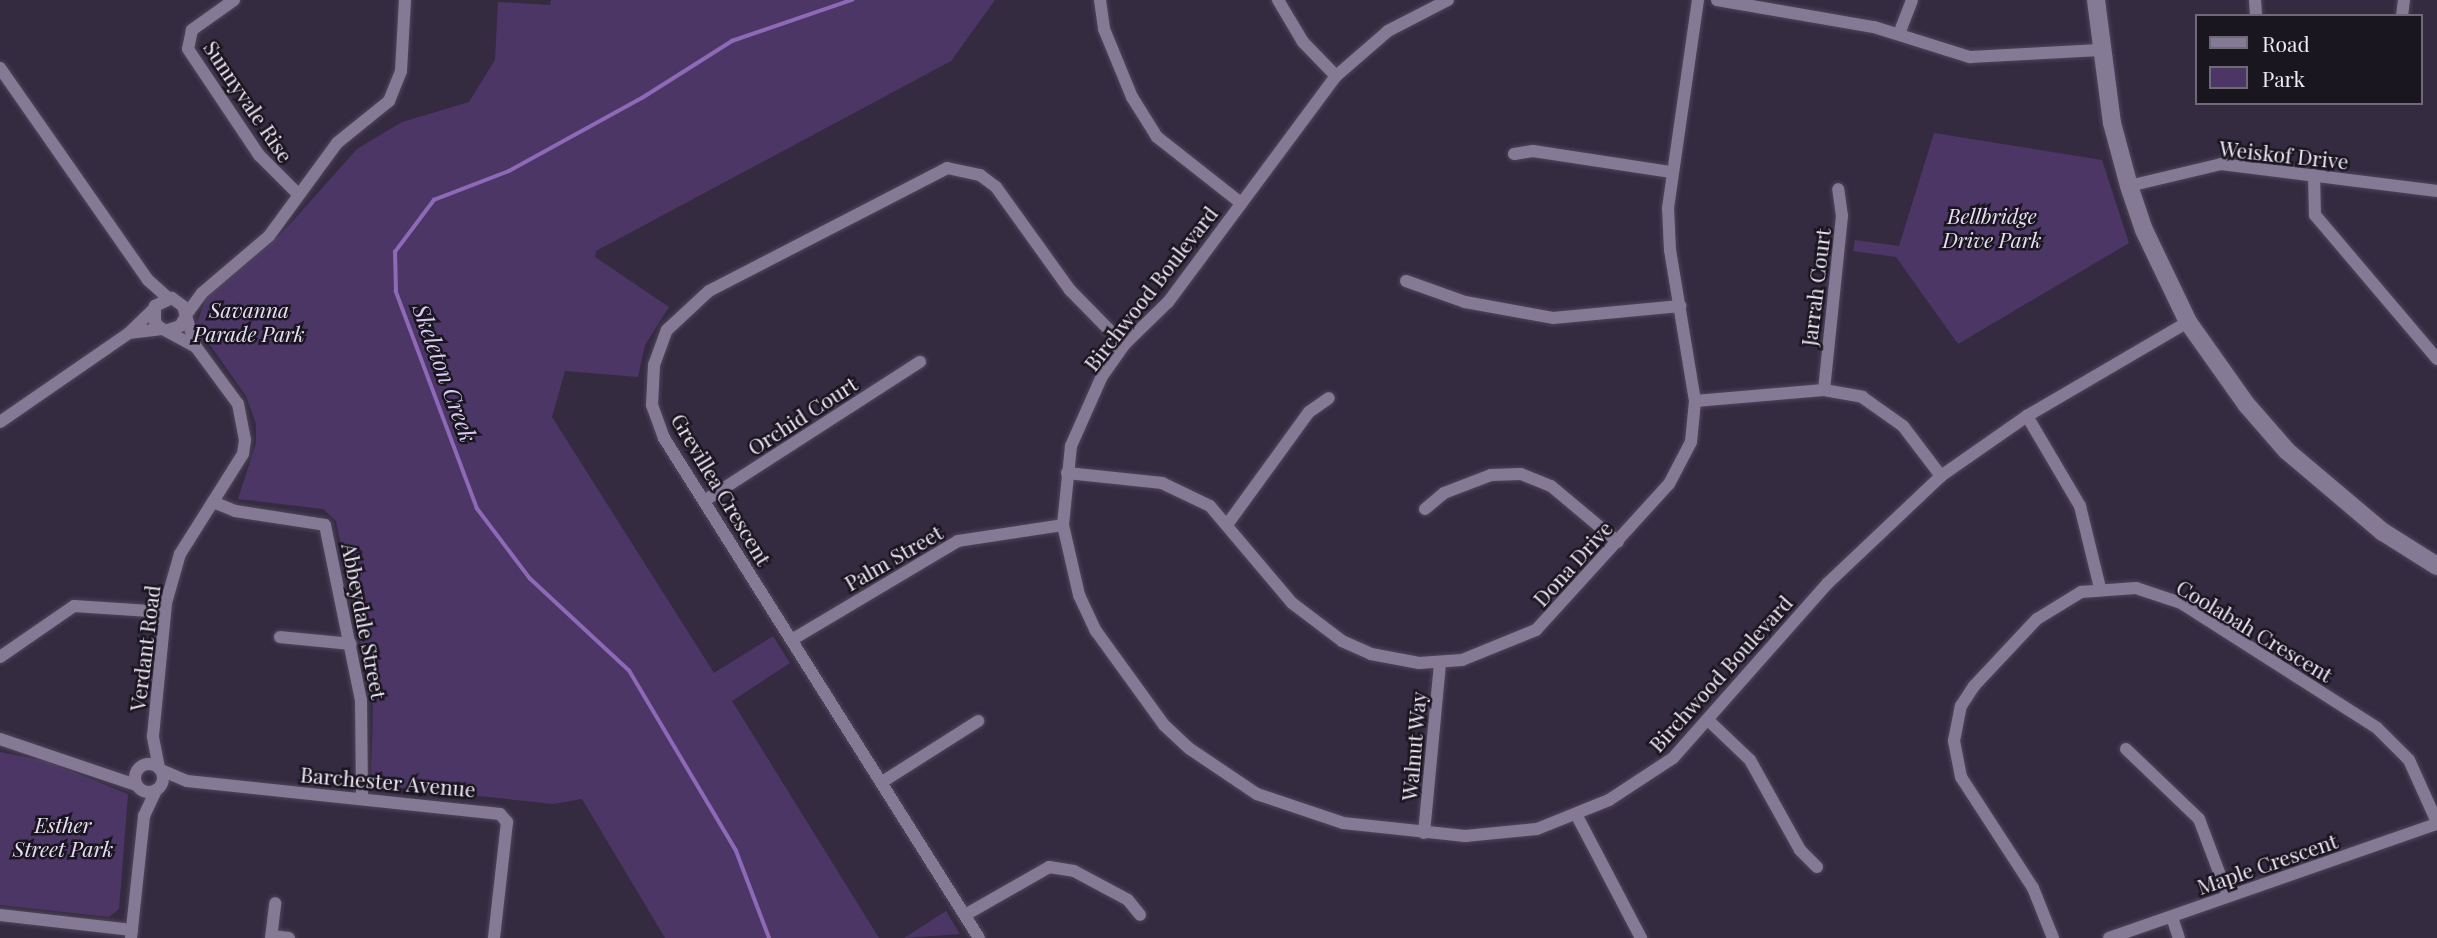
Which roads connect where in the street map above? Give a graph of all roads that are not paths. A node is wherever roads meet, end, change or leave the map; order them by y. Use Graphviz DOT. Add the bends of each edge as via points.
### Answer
graph roads {
  1 [pos="234,0"];
  2 [pos="405,0"];
  3 [pos="1100,0"];
  4 [pos="1278,0"];
  5 [pos="1448,0"];
  6 [pos="1698,0"];
  7 [pos="1717,0"];
  8 [pos="1912,0"];
  9 [pos="2096,0"];
  10 [pos="2255,0"];
  11 [pos="2256,14"];
  12 [pos="1899,34"];
  13 [pos="2100,50"];
  14 [pos="0,68"];
  15 [pos="1336,76"];
  16 [pos="1514,154"];
  17 [pos="1671,172"];
  18 [pos="2314,175"];
  19 [pos="2129,186"];
  20 [pos="1838,189"];
  21 [pos="2437,191"];
  22 [pos="297,193"];
  23 [pos="1241,203"];
  24 [pos="148,280"];
  25 [pos="1406,281"];
  26 [pos="202,293"];
  27 [pos="172,298"];
  28 [pos="1680,306"];
  29 [pos="154,307"];
  30 [pos="186,315"];
  31 [pos="2188,322"];
  32 [pos="165,330"];
  33 [pos="129,333"];
  34 [pos="1124,345"];
  35 [pos="196,347"];
  36 [pos="2437,359"];
  37 [pos="920,362"];
  38 [pos="1824,390"];
  39 [pos="1329,398"];
  40 [pos="1695,401"];
  41 [pos="2028,416"];
  42 [pos="0,422"];
  43 [pos="1067,473"];
  44 [pos="1941,475"];
  45 [pos="704,500"];
  46 [pos="213,502"];
  47 [pos="1425,509"];
  48 [pos="1229,522"];
  49 [pos="1063,525"];
  50 [pos="1618,542"];
  51 [pos="2437,566"];
  52 [pos="2099,588"];
  53 [pos="165,612"];
  54 [pos="280,637"];
  55 [pos="793,639"];
  56 [pos="351,644"];
  57 [pos="0,657"];
  58 [pos="1440,663"];
  59 [pos="1709,720"];
  60 [pos="978,721"];
  61 [pos="153,736"];
  62 [pos="0,739"];
  63 [pos="2126,749"];
  64 [pos="139,767"];
  65 [pos="160,769"];
  66 [pos="110,772"];
  67 [pos="187,781"];
  68 [pos="882,782"];
  69 [pos="137,786"];
  70 [pos="157,789"];
  71 [pos="362,797"];
  72 [pos="144,816"];
  73 [pos="1577,816"];
  74 [pos="2437,823"];
  75 [pos="1424,833"];
  76 [pos="1817,867"];
  77 [pos="2228,896"];
  78 [pos="275,903"];
  79 [pos="0,915"];
  80 [pos="965,915"];
  81 [pos="1140,915"];
  82 [pos="2172,917"];
  83 [pos="132,934"];
  84 [pos="271,937"];
  85 [pos="289,938"];
  86 [pos="495,938"];
  87 [pos="979,938"];
  88 [pos="1641,938"];
  89 [pos="2053,938"];
  90 [pos="2109,938"];
  91 [pos="2179,938"];
  1 -- 22 [label="street, Sunnyvale Rise" via="192,30 188,49 259,155"];
  2 -- 22 [label="street" via="397,88 383,108 337,143"];
  3 -- 23 [label="street" via="1104,29 1132,97 1157,137"];
  4 -- 15 [label="street" via="1303,42"];
  5 -- 15 [label="street, Birchwood Boulevard" via="1388,31"];
  6 -- 17 [label="street, Dona Drive"];
  7 -- 12 [label="street"];
  8 -- 12 [label="street"];
  9 -- 13 [label="street"];
  10 -- 11 [label="street"];
  12 -- 13 [label="street" via="1943,51 1996,59"];
  13 -- 19 [label="street"];
  14 -- 24 [label="street"];
  15 -- 23 [label="street, Birchwood Boulevard"];
  16 -- 17 [label="street" via="1533,151"];
  17 -- 28 [label="street, Dona Drive" via="1670,250"];
  18 -- 19 [label="street, Weiskof Drive" via="2221,164"];
  18 -- 21 [label="street, Weiskof Drive"];
  18 -- 36 [label="street" via="2312,200 2320,222"];
  19 -- 31 [label="street"];
  20 -- 38 [label="street, Jarrah Court" via="1842,216"];
  22 -- 26 [label="street" via="269,236"];
  23 -- 34 [label="street, Birchwood Boulevard" via="1168,302"];
  24 -- 27 [label="street"];
  24 -- 29 [label="street"];
  25 -- 28 [label="street" via="1465,302 1553,318"];
  26 -- 27 [label="street"];
  26 -- 30 [label="street"];
  27 -- 29 [label="street"];
  27 -- 30 [label="street"];
  28 -- 40 [label="street, Dona Drive"];
  29 -- 32 [label="street" via="155,322"];
  29 -- 33 [label="street"];
  30 -- 32 [label="street" via="180,326"];
  30 -- 35 [label="street, Verdant Road"];
  31 -- 41 [label="street, Birchwood Boulevard"];
  31 -- 51 [label="street" via="2246,404 2287,451 2383,532"];
  32 -- 33 [label="street"];
  32 -- 35 [label="street, Verdant Road"];
  33 -- 42 [label="street"];
  34 -- 43 [label="street, Birchwood Boulevard" via="1079,422"];
  34 -- 45 [label="street, Grevillea Crescent" via="1070,290 996,187 963,169 931,173 709,291 667,330 654,365 656,422"];
  35 -- 46 [label="street, Verdant Road" via="238,404 245,425 243,454"];
  37 -- 45 [label="street, Orchid Court"];
  38 -- 40 [label="street"];
  38 -- 44 [label="street" via="1862,397 1891,414"];
  39 -- 48 [label="street" via="1309,412"];
  40 -- 50 [label="street, Dona Drive" via="1683,464"];
  41 -- 44 [label="street, Birchwood Boulevard"];
  41 -- 52 [label="street" via="2080,506"];
  43 -- 48 [label="street, Dona Drive" via="1162,483 1210,506"];
  43 -- 49 [label="street, Birchwood Boulevard"];
  44 -- 59 [label="street, Birchwood Boulevard" via="1828,583"];
  45 -- 55 [label="street, Grevillea Crescent"];
  46 -- 53 [label="street, Verdant Road" via="180,554"];
  46 -- 56 [label="street, Abbeydale Street" via="234,511 325,525"];
  47 -- 50 [label="street" via="1444,493 1491,475 1521,474 1551,486"];
  48 -- 58 [label="street, Dona Drive" via="1292,603 1317,625 1371,654"];
  49 -- 55 [label="street, Palm Street" via="989,532 958,541"];
  49 -- 75 [label="street, Birchwood Boulevard" via="1079,595 1096,631 1126,677 1190,749 1257,794 1302,812"];
  50 -- 58 [label="street, Dona Drive" via="1536,630 1482,655"];
  52 -- 74 [label="street, Coolabah Crescent" via="2136,588 2181,603 2377,728 2409,760"];
  52 -- 89 [label="street, Coolabah Crescent" via="2065,600 2037,619 1974,685 1961,706 1954,741 1961,777 2033,888"];
  53 -- 57 [label="street" via="74,606"];
  53 -- 61 [label="street, Verdant Road"];
  54 -- 56 [label="street"];
  55 -- 68 [label="street, Grevillea Crescent"];
  56 -- 71 [label="street, Abbeydale Street" via="364,722"];
  58 -- 75 [label="street, Walnut Way"];
  59 -- 73 [label="street, Birchwood Boulevard" via="1673,758"];
  59 -- 76 [label="street" via="1750,760 1800,849"];
  60 -- 68 [label="street"];
  61 -- 64 [label="street, Verdant Road"];
  61 -- 65 [label="street, Verdant Road"];
  62 -- 66 [label="street"];
  63 -- 77 [label="street" via="2199,819"];
  64 -- 65 [label="street, Barchester Avenue"];
  64 -- 66 [label="street, Barchester Avenue"];
  64 -- 69 [label="street, Verdant Road"];
  65 -- 67 [label="street, Barchester Avenue"];
  65 -- 70 [label="street, Verdant Road"];
  66 -- 69 [label="street"];
  67 -- 70 [label="street, Barchester Avenue"];
  67 -- 71 [label="street, Barchester Avenue"];
  68 -- 80 [label="street, Grevillea Crescent"];
  69 -- 70 [label="street"];
  69 -- 72 [label="street"];
  70 -- 72 [label="street"];
  71 -- 86 [label="street, Barchester Avenue" via="500,814 507,822"];
  72 -- 83 [label="street"];
  73 -- 75 [label="street, Birchwood Boulevard" via="1497,834"];
  73 -- 88 [label="street"];
  74 -- 77 [label="street, Maple Crescent"];
  77 -- 82 [label="street, Maple Crescent"];
  78 -- 84 [label="street"];
  79 -- 83 [label="street"];
  80 -- 81 [label="street" via="1049,867 1074,871 1128,900"];
  80 -- 87 [label="street, Grevillea Crescent"];
  82 -- 90 [label="street, Maple Crescent"];
  82 -- 91 [label="street"];
  84 -- 85 [label="street"];
}
